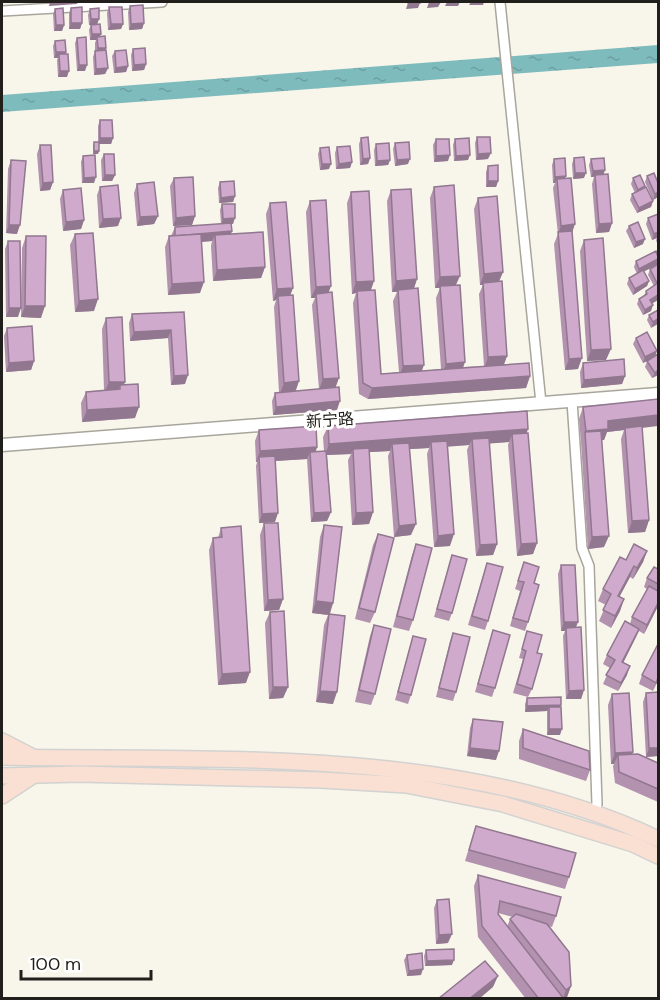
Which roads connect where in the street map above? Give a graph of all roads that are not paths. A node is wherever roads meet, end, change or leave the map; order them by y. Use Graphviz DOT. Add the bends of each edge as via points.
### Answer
graph roads {
  1 [pos="162,2"];
  2 [pos="500,2"];
  3 [pos="2,11"];
  4 [pos="658,394"];
  5 [pos="572,401"];
  6 [pos="541,403"];
  7 [pos="2,445"];
  8 [pos="2,741"];
  9 [pos="2,757"];
  10 [pos="33,758"];
  11 [pos="34,775"];
  12 [pos="2,776"];
  13 [pos="2,796"];
  14 [pos="594,813"];
  15 [pos="658,838"];
  16 [pos="658,856"];
  1 -- 3 [label="street"];
  2 -- 6 [label="street"];
  4 -- 5 [label="street, 新宁路"];
  5 -- 6 [label="street, 新宁路"];
  5 -- 14 [label="street" via="582,548 589,566 597,804"];
  6 -- 7 [label="street, 新宁路"];
  8 -- 10 [label="main road"];
  9 -- 10 [label="main road"];
  10 -- 14 [label="main road" via="316,763 401,771 463,779"];
  11 -- 12 [label="main road"];
  11 -- 13 [label="main road"];
  11 -- 16 [label="main road" via="406,785 503,804 633,844"];
  14 -- 15 [label="main road"];
}
